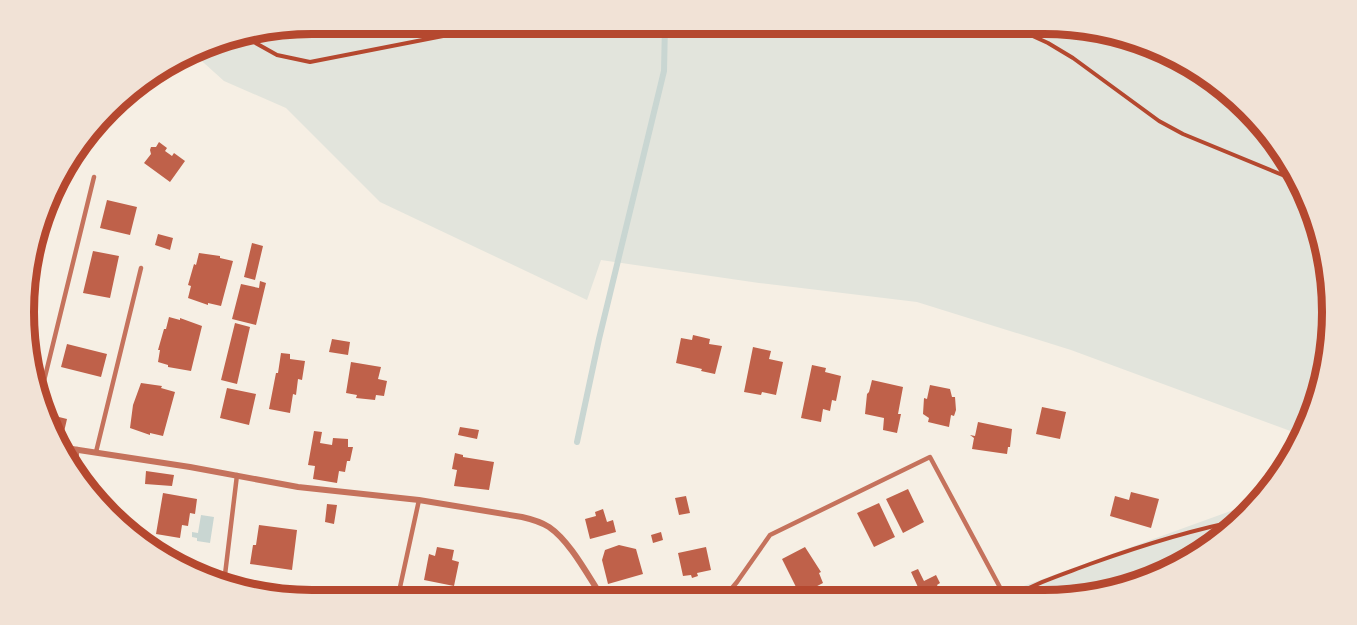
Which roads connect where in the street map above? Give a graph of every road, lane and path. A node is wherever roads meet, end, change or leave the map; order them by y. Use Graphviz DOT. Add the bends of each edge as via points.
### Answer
graph roads {
  1 [pos="451,34"];
  2 [pos="1029,34"];
  3 [pos="252,41"];
  4 [pos="94,177"];
  5 [pos="1287,177"];
  6 [pos="141,268"];
  7 [pos="44,382"];
  8 [pos="70,448"];
  9 [pos="77,449"];
  10 [pos="96,452"];
  11 [pos="77,460"];
  12 [pos="237,475"];
  13 [pos="419,500"];
  14 [pos="1227,523"];
  15 [pos="225,577"];
  16 [pos="399,590"];
  17 [pos="597,590"];
  18 [pos="730,590"];
  19 [pos="1002,590"];
  20 [pos="1025,590"];
  1 -- 3 [label="path" via="310,62 277,55"];
  2 -- 5 [label="path" via="1073,58 1159,121"];
  4 -- 7 [label="lane"];
  6 -- 10 [label="lane"];
  8 -- 9 [label="street"];
  9 -- 10 [label="street"];
  9 -- 11 [label="lane"];
  10 -- 12 [label="street"];
  12 -- 13 [label="street" via="298,487"];
  12 -- 15 [label="lane"];
  13 -- 16 [label="lane"];
  13 -- 17 [label="street" via="522,517 548,526 573,553"];
  14 -- 20 [label="path" via="1136,547"];
  18 -- 19 [label="lane" via="770,535 930,457"];
}
